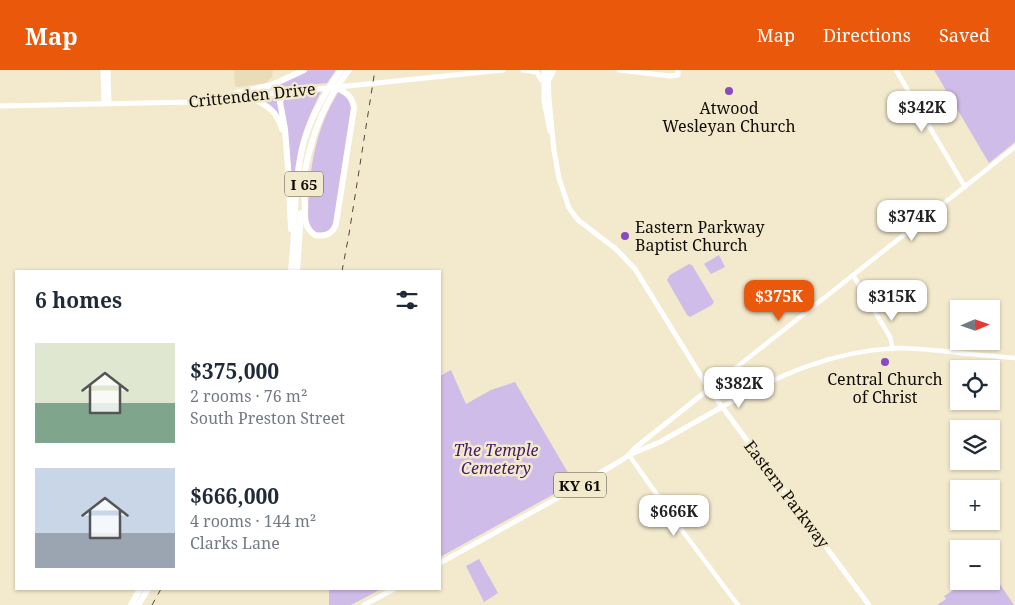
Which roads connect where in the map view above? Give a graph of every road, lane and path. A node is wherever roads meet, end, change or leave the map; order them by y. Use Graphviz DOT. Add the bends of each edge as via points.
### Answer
graph roads {
  1 [pos="103,70"];
  2 [pos="108,70"];
  3 [pos="304,70"];
  4 [pos="503,70"];
  5 [pos="523,70"];
  6 [pos="544,70"];
  7 [pos="548,70"];
  8 [pos="554,70"];
  9 [pos="619,70"];
  10 [pos="648,70"];
  11 [pos="896,70"];
  12 [pos="661,71"];
  13 [pos="344,72"];
  14 [pos="676,73"];
  15 [pos="546,85"];
  16 [pos="332,86"];
  17 [pos="284,92"];
  18 [pos="249,96"];
  19 [pos="230,98"];
  20 [pos="106,104"];
  21 [pos="0,106"];
  22 [pos="1015,147"];
  23 [pos="287,156"];
  24 [pos="965,187"];
  25 [pos="304,190"];
  26 [pos="293,258"];
  27 [pos="291,270"];
  28 [pos="297,270"];
  29 [pos="853,275"];
  30 [pos="893,349"];
  31 [pos="1015,358"];
  32 [pos="709,389"];
  33 [pos="722,407"];
  34 [pos="629,455"];
  35 [pos="441,562"];
  36 [pos="139,590"];
  37 [pos="147,590"];
  38 [pos="392,590"];
  39 [pos="131,605"];
  40 [pos="138,605"];
  41 [pos="364,605"];
  42 [pos="738,605"];
  43 [pos="869,605"];
  1 -- 20 [label="main road"];
  2 -- 20 [label="main road"];
  3 -- 19 [label="highway" via="272,85 236,93"];
  4 -- 16 [label="main road, Crittenden Drive"];
  5 -- 15 [label="main road" via="537,72"];
  6 -- 15 [label="main road, Eastern Parkway"];
  7 -- 15 [label="main road, Eastern Parkway"];
  8 -- 15 [label="main road"];
  9 -- 14 [label="main road"];
  10 -- 12 [label="main road"];
  11 -- 24 [label="main road"];
  12 -- 14 [label="main road"];
  13 -- 25 [label="highway, I 65" via="313,136"];
  13 -- 26 [label="highway, I 65" via="321,101 303,144"];
  15 -- 32 [label="main road, Eastern Parkway" via="545,110 566,202 573,215 616,249 635,269"];
  16 -- 17 [label="main road, Crittenden Drive"];
  16 -- 25 [label="highway" via="350,96 354,108 333,231 318,236 308,228"];
  17 -- 18 [label="main road, Crittenden Drive"];
  17 -- 23 [label="highway" via="280,102"];
  18 -- 19 [label="main road, Crittenden Drive"];
  18 -- 23 [label="highway" via="275,114"];
  19 -- 20 [label="main road, Crittenden Drive"];
  20 -- 21 [label="main road, Crittenden Drive"];
  22 -- 24 [label="main road, KY 61"];
  23 -- 26 [label="highway"];
  24 -- 29 [label="main road, KY 61"];
  25 -- 28 [label="highway, I 65"];
  26 -- 27 [label="highway, I 65"];
  29 -- 30 [label="main road" via="890,337"];
  29 -- 32 [label="main road, KY 61"];
  30 -- 31 [label="main road"];
  30 -- 33 [label="main road, KY 61" via="847,354 804,366"];
  32 -- 33 [label="main road, Eastern Parkway"];
  32 -- 34 [label="main road, KY 61"];
  33 -- 34 [label="main road, KY 61" via="660,442"];
  33 -- 43 [label="main road, Eastern Parkway"];
  34 -- 35 [label="main road, KY 61"];
  34 -- 42 [label="main road"];
  36 -- 39 [label="highway"];
  37 -- 40 [label="highway"];
  38 -- 41 [label="main road"];
}
